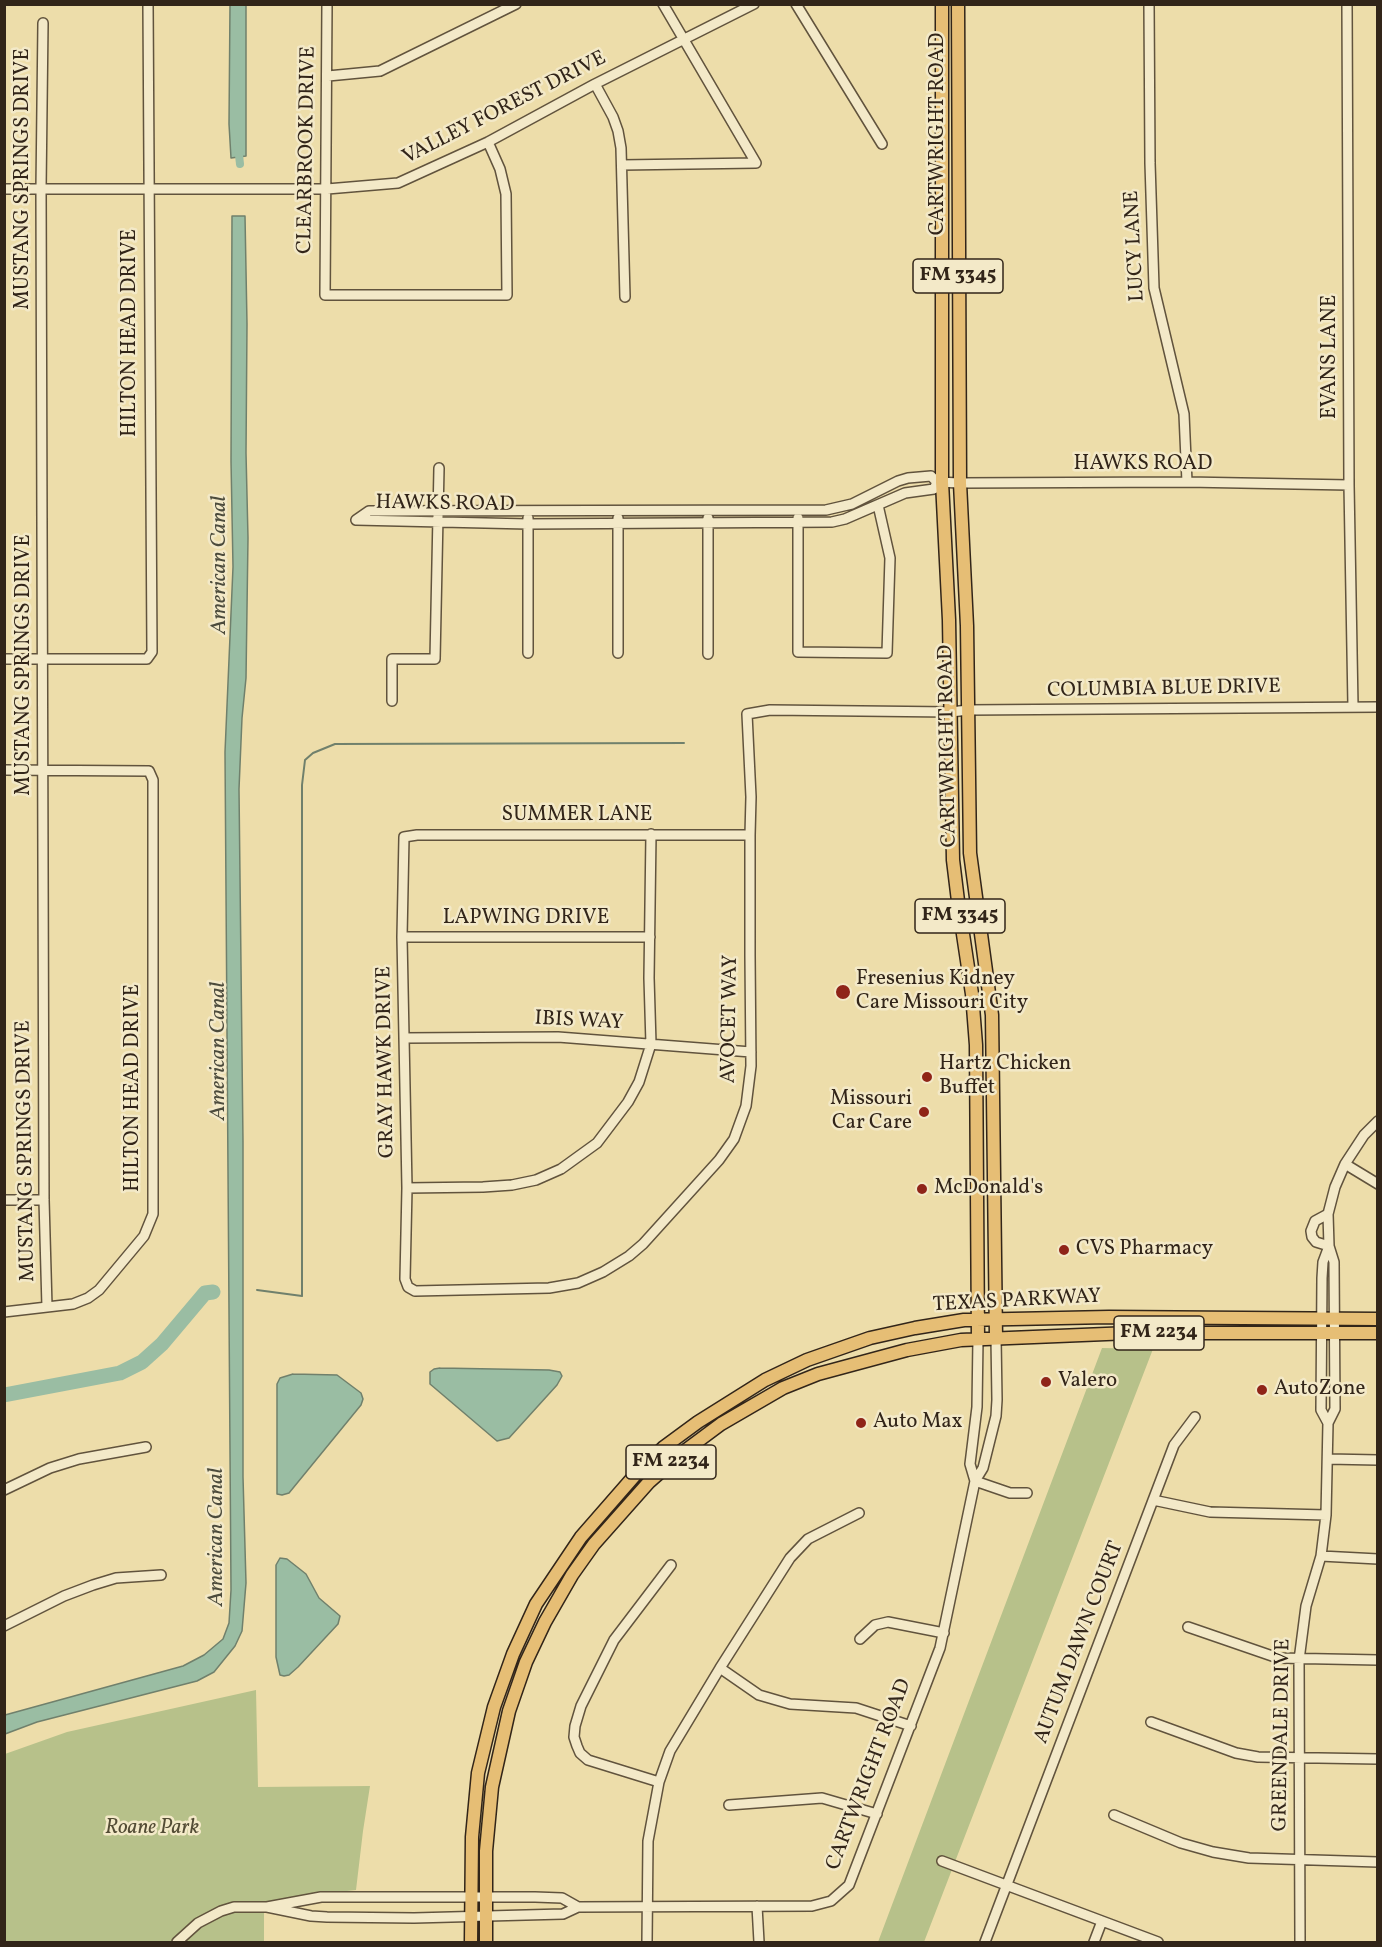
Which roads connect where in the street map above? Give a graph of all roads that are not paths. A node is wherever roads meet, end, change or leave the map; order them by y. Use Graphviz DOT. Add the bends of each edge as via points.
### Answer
graph roads {
  1 [pos="148,4"];
  2 [pos="327,4"];
  3 [pos="516,4"];
  4 [pos="663,4"];
  5 [pos="754,4"];
  6 [pos="796,4"];
  7 [pos="942,4"];
  8 [pos="958,4"];
  9 [pos="1149,4"];
  10 [pos="1347,6"];
  11 [pos="44,23"];
  12 [pos="685,40"];
  13 [pos="328,76"];
  14 [pos="595,84"];
  15 [pos="488,142"];
  16 [pos="882,144"];
  17 [pos="622,165"];
  18 [pos="4,189"];
  19 [pos="41,189"];
  20 [pos="327,189"];
  21 [pos="148,190"];
  22 [pos="958,228"];
  23 [pos="940,229"];
  24 [pos="625,297"];
  25 [pos="439,468"];
  26 [pos="939,482"];
  27 [pos="1187,482"];
  28 [pos="960,483"];
  29 [pos="1349,485"];
  30 [pos="878,505"];
  31 [pos="440,510"];
  32 [pos="528,510"];
  33 [pos="618,510"];
  34 [pos="708,510"];
  35 [pos="798,510"];
  36 [pos="440,523"];
  37 [pos="528,524"];
  38 [pos="708,524"];
  39 [pos="798,524"];
  40 [pos="618,525"];
  41 [pos="528,653"];
  42 [pos="618,653"];
  43 [pos="708,654"];
  44 [pos="4,659"];
  45 [pos="43,660"];
  46 [pos="392,701"];
  47 [pos="1353,706"];
  48 [pos="1377,707"];
  49 [pos="968,710"];
  50 [pos="951,712"];
  51 [pos="4,770"];
  52 [pos="44,770"];
  53 [pos="651,834"];
  54 [pos="750,834"];
  55 [pos="404,837"];
  56 [pos="975,898"];
  57 [pos="958,901"];
  58 [pos="402,937"];
  59 [pos="650,937"];
  60 [pos="404,1038"];
  61 [pos="651,1044"];
  62 [pos="993,1044"];
  63 [pos="976,1045"];
  64 [pos="751,1052"];
  65 [pos="1377,1121"];
  66 [pos="994,1149"];
  67 [pos="977,1150"];
  68 [pos="1345,1164"];
  69 [pos="1377,1184"];
  70 [pos="407,1188"];
  71 [pos="4,1200"];
  72 [pos="44,1200"];
  73 [pos="1328,1214"];
  74 [pos="1329,1246"];
  75 [pos="408,1287"];
  76 [pos="47,1307"];
  77 [pos="4,1312"];
  78 [pos="996,1319"];
  79 [pos="1377,1319"];
  80 [pos="978,1320"];
  81 [pos="1328,1326"];
  82 [pos="1377,1333"];
  83 [pos="996,1338"];
  84 [pos="978,1339"];
  85 [pos="1195,1417"];
  86 [pos="146,1448"];
  87 [pos="1328,1459"];
  88 [pos="1377,1460"];
  89 [pos="975,1481"];
  90 [pos="4,1490"];
  91 [pos="1027,1493"];
  92 [pos="1153,1500"];
  93 [pos="859,1514"];
  94 [pos="1326,1515"];
  95 [pos="1321,1556"];
  96 [pos="1377,1559"];
  97 [pos="671,1565"];
  98 [pos="161,1575"];
  99 [pos="4,1626"];
  100 [pos="1188,1627"];
  101 [pos="944,1633"];
  102 [pos="860,1639"];
  103 [pos="1299,1660"];
  104 [pos="1377,1660"];
  105 [pos="720,1668"];
  106 [pos="1151,1722"];
  107 [pos="910,1726"];
  108 [pos="1300,1759"];
  109 [pos="1377,1759"];
  110 [pos="659,1782"];
  111 [pos="729,1805"];
  112 [pos="877,1814"];
  113 [pos="1114,1815"];
  114 [pos="1299,1859"];
  115 [pos="942,1861"];
  116 [pos="1377,1862"];
  117 [pos="1008,1886"];
  118 [pos="471,1896"];
  119 [pos="486,1896"];
  120 [pos="646,1906"];
  121 [pos="757,1906"];
  122 [pos="267,1907"];
  123 [pos="578,1907"];
  124 [pos="486,1915"];
  125 [pos="471,1916"];
  126 [pos="1102,1921"];
  127 [pos="177,1942"];
  128 [pos="471,1942"];
  129 [pos="486,1942"];
  130 [pos="647,1942"];
  131 [pos="759,1942"];
  132 [pos="986,1942"];
  133 [pos="1094,1942"];
  134 [pos="1158,1942"];
  135 [pos="1300,1942"];
  1 -- 21 [label="street, HILTON HEAD DRIVE"];
  2 -- 13 [label="street, CLEARBROOK DRIVE"];
  3 -- 13 [label="street" via="380,71"];
  4 -- 12 [label="street"];
  5 -- 12 [label="street, VALLEY FOREST DRIVE"];
  6 -- 16 [label="street"];
  7 -- 23 [label="main road, CARTWRIGHT ROAD / FM 3345"];
  8 -- 22 [label="main road, CARTWRIGHT ROAD / FM 3345"];
  9 -- 27 [label="street, LUCY LANE" via="1154,288 1184,414"];
  10 -- 29 [label="street, EVANS LANE"];
  11 -- 19 [label="street, MUSTANG SPRINGS DRIVE"];
  12 -- 14 [label="street, VALLEY FOREST DRIVE"];
  12 -- 17 [label="street" via="756,163"];
  13 -- 20 [label="street, CLEARBROOK DRIVE"];
  14 -- 15 [label="street, VALLEY FOREST DRIVE"];
  14 -- 17 [label="street" via="618,131"];
  15 -- 20 [label="street, VALLEY FOREST DRIVE" via="398,183"];
  15 -- 20 [label="street, CLEARBROOK DRIVE" via="506,194 507,295 325,295"];
  17 -- 24 [label="street"];
  18 -- 19 [label="street, VALLEY FOREST DRIVE"];
  19 -- 21 [label="street, VALLEY FOREST DRIVE"];
  19 -- 45 [label="street, MUSTANG SPRINGS DRIVE"];
  20 -- 21 [label="street, VALLEY FOREST DRIVE"];
  21 -- 45 [label="street, HILTON HEAD DRIVE" via="152,652 147,659"];
  22 -- 23 [label="main road"];
  22 -- 28 [label="main road, CARTWRIGHT ROAD / FM 3345"];
  23 -- 26 [label="main road, CARTWRIGHT ROAD / FM 3345"];
  25 -- 31 [label="street"];
  26 -- 28 [label="street, HAWKS ROAD"];
  26 -- 30 [label="street, HAWKS ROAD" via="934,489 905,493"];
  26 -- 35 [label="street, HAWKS ROAD" via="931,476 908,478 839,508"];
  26 -- 50 [label="main road, CARTWRIGHT ROAD / FM 3345"];
  27 -- 28 [label="street, HAWKS ROAD"];
  27 -- 29 [label="street, HAWKS ROAD"];
  28 -- 49 [label="main road, CARTWRIGHT ROAD / FM 3345"];
  29 -- 47 [label="street, EVANS LANE"];
  30 -- 39 [label="street, HAWKS ROAD" via="845,519"];
  30 -- 39 [label="street" via="890,558 887,653 798,652"];
  31 -- 32 [label="street, HAWKS ROAD"];
  31 -- 36 [label="street"];
  31 -- 36 [label="street, HAWKS ROAD" via="369,511 356,520"];
  32 -- 33 [label="street, HAWKS ROAD"];
  32 -- 37 [label="street"];
  33 -- 34 [label="street, HAWKS ROAD"];
  33 -- 40 [label="street"];
  34 -- 35 [label="street, HAWKS ROAD"];
  34 -- 38 [label="street"];
  35 -- 39 [label="street"];
  36 -- 37 [label="street, HAWKS ROAD"];
  36 -- 46 [label="street" via="435,658 392,658"];
  37 -- 40 [label="street, HAWKS ROAD"];
  37 -- 41 [label="street"];
  38 -- 39 [label="street, HAWKS ROAD"];
  38 -- 40 [label="street, HAWKS ROAD"];
  38 -- 43 [label="street"];
  40 -- 42 [label="street"];
  44 -- 45 [label="street"];
  45 -- 52 [label="street, MUSTANG SPRINGS DRIVE"];
  47 -- 48 [label="street, COLUMBIA BLUE DRIVE"];
  47 -- 49 [label="street, COLUMBIA BLUE DRIVE"];
  49 -- 50 [label="street, COLUMBIA BLUE DRIVE"];
  49 -- 56 [label="main road, CARTWRIGHT ROAD / FM 3345" via="970,853"];
  50 -- 54 [label="street, AVOCET WAY" via="770,710 747,714"];
  50 -- 57 [label="main road, CARTWRIGHT ROAD / FM 3345" via="952,825"];
  51 -- 52 [label="street"];
  52 -- 72 [label="street, MUSTANG SPRINGS DRIVE"];
  52 -- 76 [label="street, HILTON HEAD DRIVE" via="149,771 153,780 153,1214 144,1236 99,1290 73,1304"];
  53 -- 54 [label="street, SUMMER LANE"];
  53 -- 55 [label="street, SUMMER LANE"];
  53 -- 59 [label="street"];
  54 -- 64 [label="street, AVOCET WAY"];
  55 -- 58 [label="street, GRAY HAWK DRIVE"];
  56 -- 57 [label="main road"];
  56 -- 62 [label="main road, CARTWRIGHT ROAD / FM 3345"];
  57 -- 63 [label="main road, CARTWRIGHT ROAD / FM 3345"];
  58 -- 59 [label="street, LAPWING DRIVE"];
  58 -- 60 [label="street, GRAY HAWK DRIVE"];
  59 -- 61 [label="street"];
  60 -- 61 [label="street, IBIS WAY" via="558,1037"];
  60 -- 70 [label="street, GRAY HAWK DRIVE"];
  61 -- 64 [label="street, IBIS WAY"];
  61 -- 70 [label="street" via="628,1102 597,1143 561,1169 512,1185"];
  62 -- 63 [label="main road"];
  62 -- 66 [label="main road, CARTWRIGHT ROAD / FM 3345"];
  63 -- 67 [label="main road, CARTWRIGHT ROAD / FM 3345"];
  64 -- 75 [label="street, AVOCET WAY" via="746,1106 734,1138 719,1160 629,1256 578,1282 549,1288 415,1291"];
  65 -- 68 [label="street"];
  66 -- 67 [label="main road"];
  66 -- 78 [label="main road, CARTWRIGHT ROAD / FM 3345"];
  67 -- 80 [label="main road, CARTWRIGHT ROAD / FM 3345"];
  68 -- 69 [label="street"];
  68 -- 73 [label="street"];
  70 -- 75 [label="street, GRAY HAWK DRIVE"];
  71 -- 72 [label="street"];
  72 -- 76 [label="street, MUSTANG SPRINGS DRIVE"];
  73 -- 74 [label="street, GREENDALE DRIVE"];
  73 -- 74 [label="street" via="1315,1221 1311,1231 1316,1242"];
  74 -- 81 [label="street, GREENDALE DRIVE" via="1322,1278"];
  76 -- 77 [label="street, HILTON HEAD DRIVE"];
  78 -- 80 [label="main road, TEXAS PARKWAY / FM 2234"];
  78 -- 81 [label="main road, TEXAS PARKWAY / FM 2234" via="1109,1317"];
  78 -- 83 [label="main road, CARTWRIGHT ROAD"];
  79 -- 81 [label="main road, TEXAS PARKWAY / FM 2234"];
  80 -- 84 [label="main road, CARTWRIGHT ROAD"];
  80 -- 118 [label="main road, TEXAS PARKWAY / FM 2234" via="870,1338 792,1366 728,1401 664,1447 612,1500 552,1578 504,1675 478,1773"];
  81 -- 82 [label="main road, TEXAS PARKWAY / FM 2234"];
  81 -- 83 [label="main road, TEXAS PARKWAY / FM 2234"];
  81 -- 87 [label="street, GREENDALE DRIVE" via="1335,1409 1328,1423"];
  83 -- 84 [label="main road, TEXAS PARKWAY / FM 2234"];
  83 -- 89 [label="street, CARTWRIGHT ROAD" via="996,1416 983,1468"];
  84 -- 89 [label="street, CARTWRIGHT ROAD" via="977,1407 970,1464"];
  84 -- 119 [label="main road, TEXAS PARKWAY / FM 2234" via="871,1358 783,1388 721,1424 682,1453 613,1521 572,1575 526,1662 500,1744 492,1787"];
  85 -- 92 [label="street, AUTUM DAWN COURT" via="1174,1446"];
  86 -- 90 [label="street" via="79,1459"];
  87 -- 88 [label="street"];
  87 -- 94 [label="street, GREENDALE DRIVE"];
  89 -- 91 [label="street" via="1010,1493"];
  89 -- 101 [label="street, CARTWRIGHT ROAD"];
  92 -- 94 [label="street" via="1210,1512"];
  92 -- 117 [label="street, AUTUM DAWN COURT"];
  93 -- 105 [label="street" via="808,1539 790,1558"];
  94 -- 95 [label="street, GREENDALE DRIVE"];
  95 -- 96 [label="street"];
  95 -- 103 [label="street, GREENDALE DRIVE" via="1306,1606"];
  97 -- 110 [label="street" via="615,1640 581,1706 574,1737 580,1753 588,1760"];
  98 -- 99 [label="street" via="116,1578 93,1585"];
  100 -- 103 [label="street" via="1278,1658"];
  101 -- 102 [label="street" via="888,1622 875,1625"];
  101 -- 107 [label="street, CARTWRIGHT ROAD"];
  103 -- 104 [label="street"];
  103 -- 108 [label="street, GREENDALE DRIVE"];
  105 -- 107 [label="street" via="759,1695 790,1704 856,1708"];
  105 -- 110 [label="street" via="675,1742"];
  106 -- 108 [label="street" via="1236,1753"];
  107 -- 112 [label="street, CARTWRIGHT ROAD"];
  108 -- 109 [label="street"];
  108 -- 114 [label="street, GREENDALE DRIVE"];
  110 -- 120 [label="street" via="648,1841"];
  111 -- 112 [label="street" via="822,1798"];
  112 -- 121 [label="street, CARTWRIGHT ROAD" via="849,1885 831,1900 812,1906"];
  113 -- 114 [label="street" via="1213,1852 1249,1858"];
  114 -- 116 [label="street"];
  114 -- 135 [label="street, GREENDALE DRIVE"];
  115 -- 117 [label="street"];
  117 -- 126 [label="street"];
  117 -- 132 [label="street, AUTUM DAWN COURT"];
  118 -- 119 [label="street, CARTWRIGHT ROAD"];
  118 -- 122 [label="street, CARTWRIGHT ROAD" via="321,1897"];
  118 -- 125 [label="main road, TEXAS PARKWAY / FM 2234"];
  119 -- 123 [label="street, CARTWRIGHT ROAD" via="562,1898"];
  119 -- 124 [label="main road, TEXAS PARKWAY / FM 2234"];
  120 -- 121 [label="street, CARTWRIGHT ROAD"];
  120 -- 123 [label="street, CARTWRIGHT ROAD"];
  120 -- 130 [label="street"];
  121 -- 131 [label="street"];
  122 -- 125 [label="street, CARTWRIGHT ROAD" via="327,1917"];
  122 -- 127 [label="street" via="221,1911 198,1923"];
  123 -- 124 [label="street, CARTWRIGHT ROAD" via="562,1914"];
  124 -- 125 [label="street, CARTWRIGHT ROAD"];
  124 -- 129 [label="main road, TEXAS PARKWAY / FM 2234"];
  125 -- 128 [label="main road, TEXAS PARKWAY / FM 2234"];
  126 -- 133 [label="street"];
  126 -- 134 [label="street"];
}
